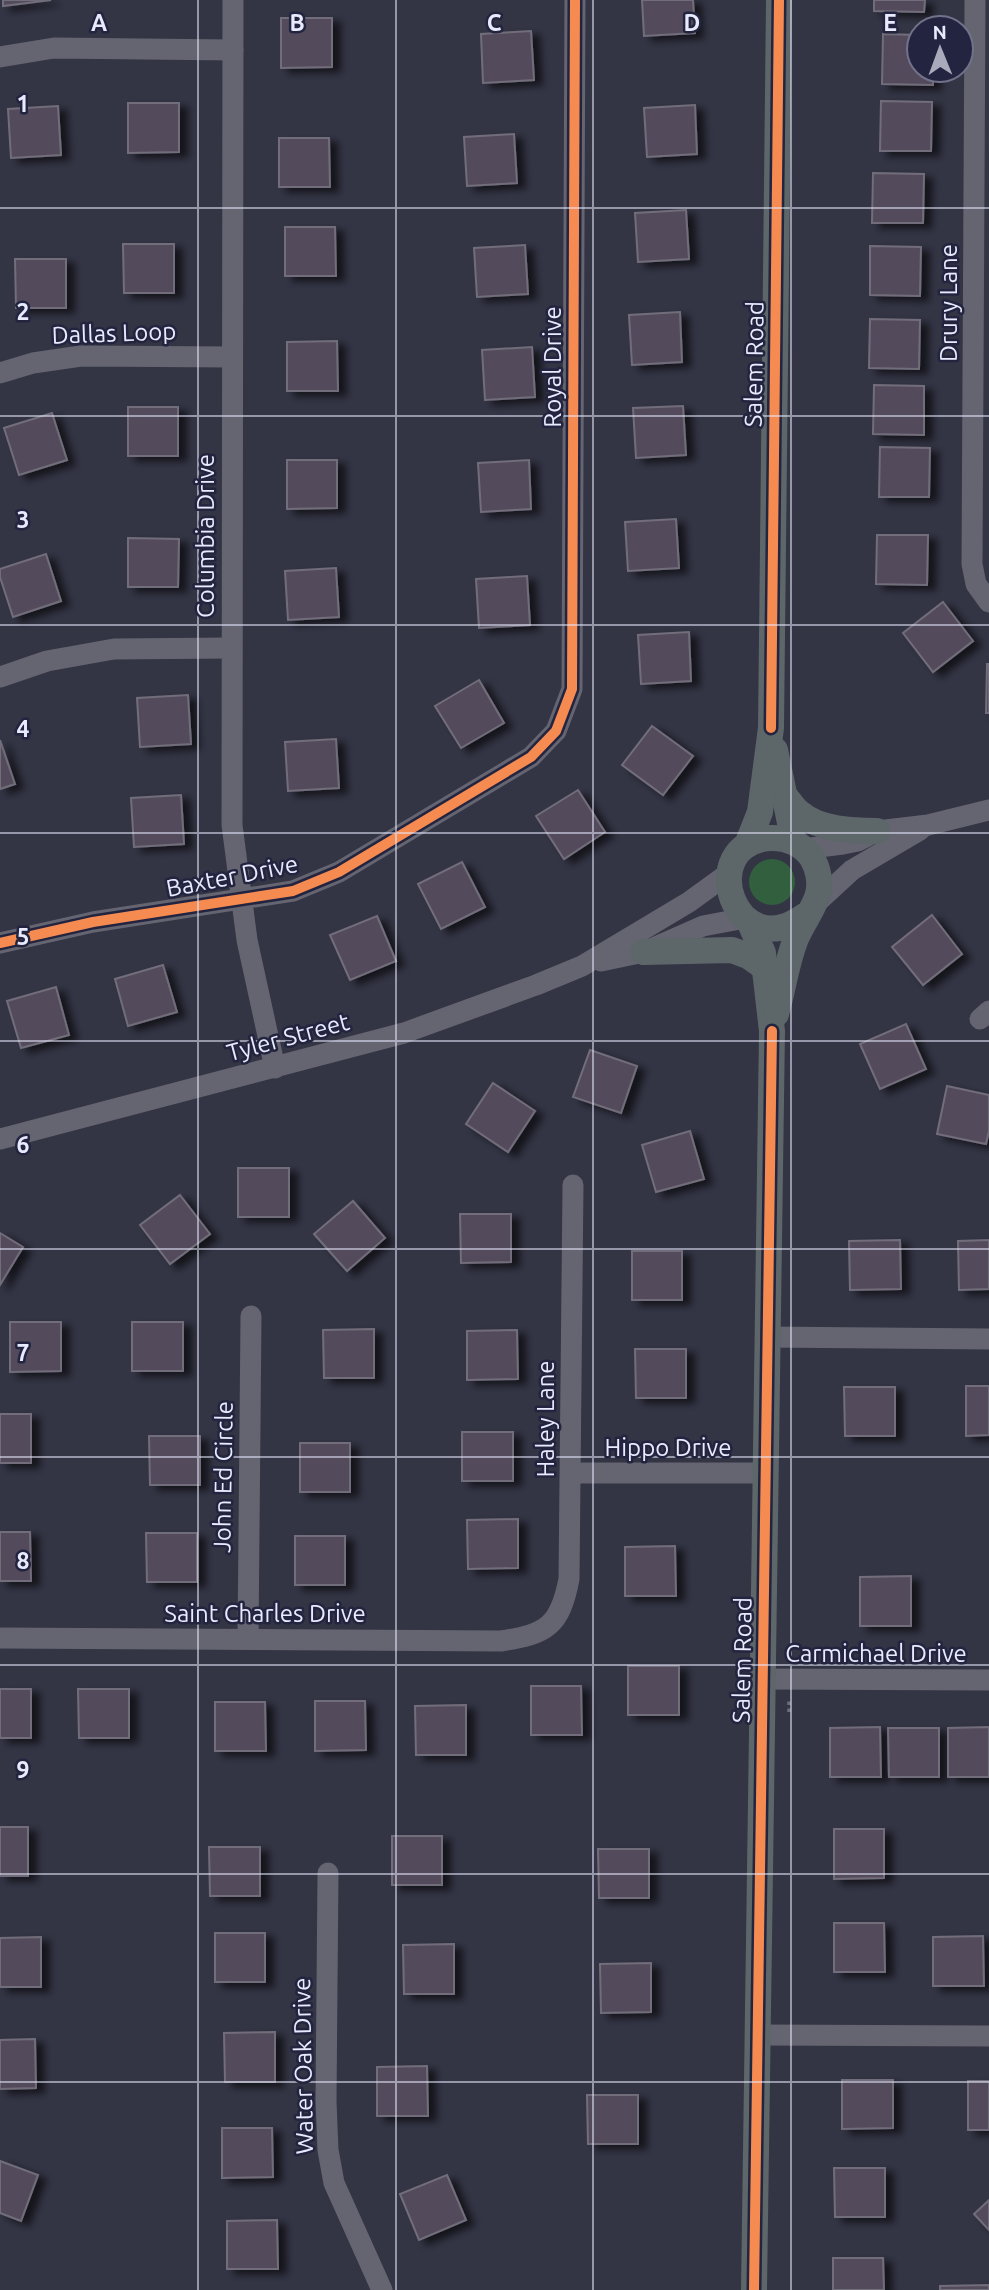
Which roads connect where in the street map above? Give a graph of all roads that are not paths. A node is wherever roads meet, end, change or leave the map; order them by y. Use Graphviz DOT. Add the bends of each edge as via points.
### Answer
graph roads {
  1 [pos="233,0"];
  2 [pos="575,0"];
  3 [pos="779,0"];
  4 [pos="975,0"];
  5 [pos="233,50"];
  6 [pos="0,57"];
  7 [pos="982,291"];
  8 [pos="232,357"];
  9 [pos="0,373"];
  10 [pos="989,602"];
  11 [pos="231,648"];
  12 [pos="0,677"];
  13 [pos="771,728"];
  14 [pos="556,731"];
  15 [pos="785,796"];
  16 [pos="989,810"];
  17 [pos="928,825"];
  18 [pos="877,831"];
  19 [pos="747,845"];
  20 [pos="799,845"];
  21 [pos="729,873"];
  22 [pos="242,899"];
  23 [pos="810,910"];
  24 [pos="748,920"];
  25 [pos="0,943"];
  26 [pos="644,952"];
  27 [pos="582,965"];
  28 [pos="765,968"];
  29 [pos="772,1031"];
  30 [pos="275,1068"];
  31 [pos="0,1139"];
  32 [pos="573,1185"];
  33 [pos="251,1316"];
  34 [pos="767,1337"];
  35 [pos="989,1339"];
  36 [pos="572,1473"];
  37 [pos="765,1473"];
  38 [pos="529,1637"];
  39 [pos="0,1638"];
  40 [pos="248,1639"];
  41 [pos="763,1679"];
  42 [pos="989,1680"];
  43 [pos="328,1873"];
  44 [pos="758,2035"];
  45 [pos="989,2036"];
  46 [pos="382,2290"];
  47 [pos="754,2290"];
  1 -- 5 [label="street, Columbia Drive"];
  2 -- 14 [label="street, Royal Drive" via="572,689"];
  3 -- 13 [label="main road, Salem Road"];
  4 -- 7 [label="street, Drury Lane"];
  5 -- 6 [label="street" via="54,48"];
  5 -- 8 [label="street, Columbia Drive"];
  7 -- 10 [label="street, Drury Lane" via="972,564 976,584"];
  8 -- 9 [label="street, Dallas Loop" via="81,355"];
  8 -- 11 [label="street, Columbia Drive"];
  11 -- 12 [label="street" via="114,649 47,661"];
  11 -- 22 [label="street, Columbia Drive" via="232,825"];
  13 -- 15 [label="main road, Salem Road"];
  13 -- 19 [label="main road, Salem Road" via="760,812"];
  14 -- 22 [label="street, Baxter Drive" via="531,757 339,872 293,891"];
  15 -- 18 [label="main road" via="801,815 816,822"];
  15 -- 20 [label="main road, Salem Road"];
  16 -- 17 [label="street"];
  17 -- 18 [label="street"];
  17 -- 23 [label="street" via="852,870"];
  18 -- 20 [label="street" via="858,841 824,848"];
  19 -- 20 [label="main road" via="770,838"];
  19 -- 21 [label="main road"];
  20 -- 23 [label="main road" via="811,858 819,881"];
  21 -- 24 [label="main road" via="732,901"];
  21 -- 27 [label="street, Tyler Street"];
  22 -- 25 [label="street, Baxter Drive" via="93,922"];
  22 -- 30 [label="street, Columbia Drive"];
  23 -- 24 [label="main road" via="794,924 780,928 765,928"];
  23 -- 29 [label="main road, Salem Road" via="787,962"];
  24 -- 26 [label="street, Tyler Street" via="703,926"];
  24 -- 28 [label="main road, Salem Road"];
  26 -- 27 [label="street, Tyler Street"];
  26 -- 28 [label="main road" via="732,950"];
  27 -- 30 [label="street, Tyler Street" via="404,1033"];
  28 -- 29 [label="main road, Salem Road"];
  29 -- 34 [label="main road, Salem Road"];
  30 -- 31 [label="street, Tyler Street"];
  32 -- 36 [label="street, Haley Lane"];
  33 -- 40 [label="street, John Ed Circle"];
  34 -- 35 [label="street"];
  34 -- 37 [label="main road, Salem Road"];
  36 -- 37 [label="street, Hippo Drive"];
  36 -- 38 [label="street, Haley Lane" via="566,1599 558,1616"];
  37 -- 41 [label="main road, Salem Road"];
  38 -- 40 [label="street, Saint Charles Drive" via="501,1641"];
  39 -- 40 [label="street, Saint Charles Drive"];
  41 -- 42 [label="street, Carmichael Drive"];
  41 -- 44 [label="main road, Salem Road"];
  43 -- 46 [label="street, Water Oak Drive" via="328,2150 334,2183"];
  44 -- 45 [label="street"];
  44 -- 47 [label="main road, Salem Road"];
}
